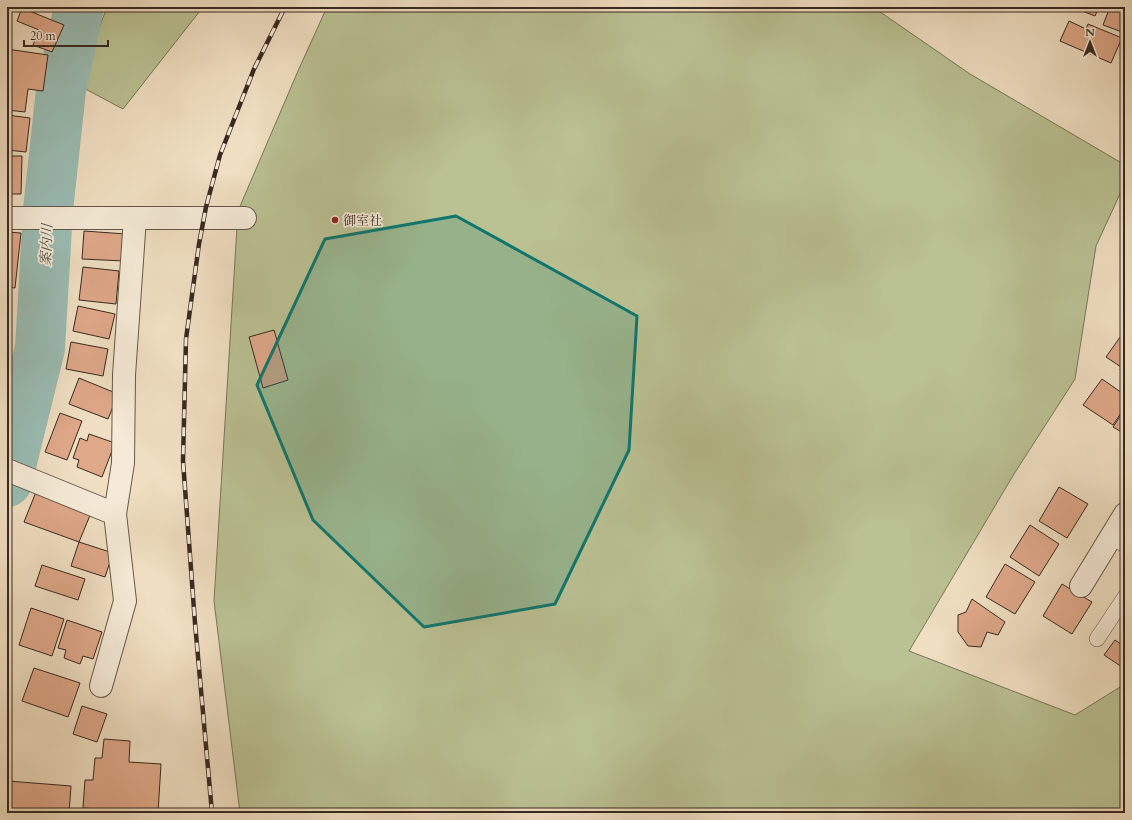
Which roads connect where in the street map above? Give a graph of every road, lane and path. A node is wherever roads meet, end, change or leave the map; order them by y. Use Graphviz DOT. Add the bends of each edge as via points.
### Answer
graph roads {
  1 [pos="7,218"];
  2 [pos="135,218"];
  3 [pos="245,218"];
  4 [pos="7,470"];
  5 [pos="114,514"];
  6 [pos="1125,514"];
  7 [pos="1118,541"];
  8 [pos="1081,586"];
  9 [pos="1125,597"];
  10 [pos="1097,639"];
  11 [pos="101,686"];
  1 -- 2 [label="street"];
  2 -- 3 [label="street"];
  2 -- 5 [label="street" via="124,375 122,463"];
  4 -- 5 [label="street"];
  5 -- 11 [label="street" via="125,601"];
  6 -- 7 [label="street"];
  7 -- 8 [label="street"];
  9 -- 10 [label="lane"];
}
